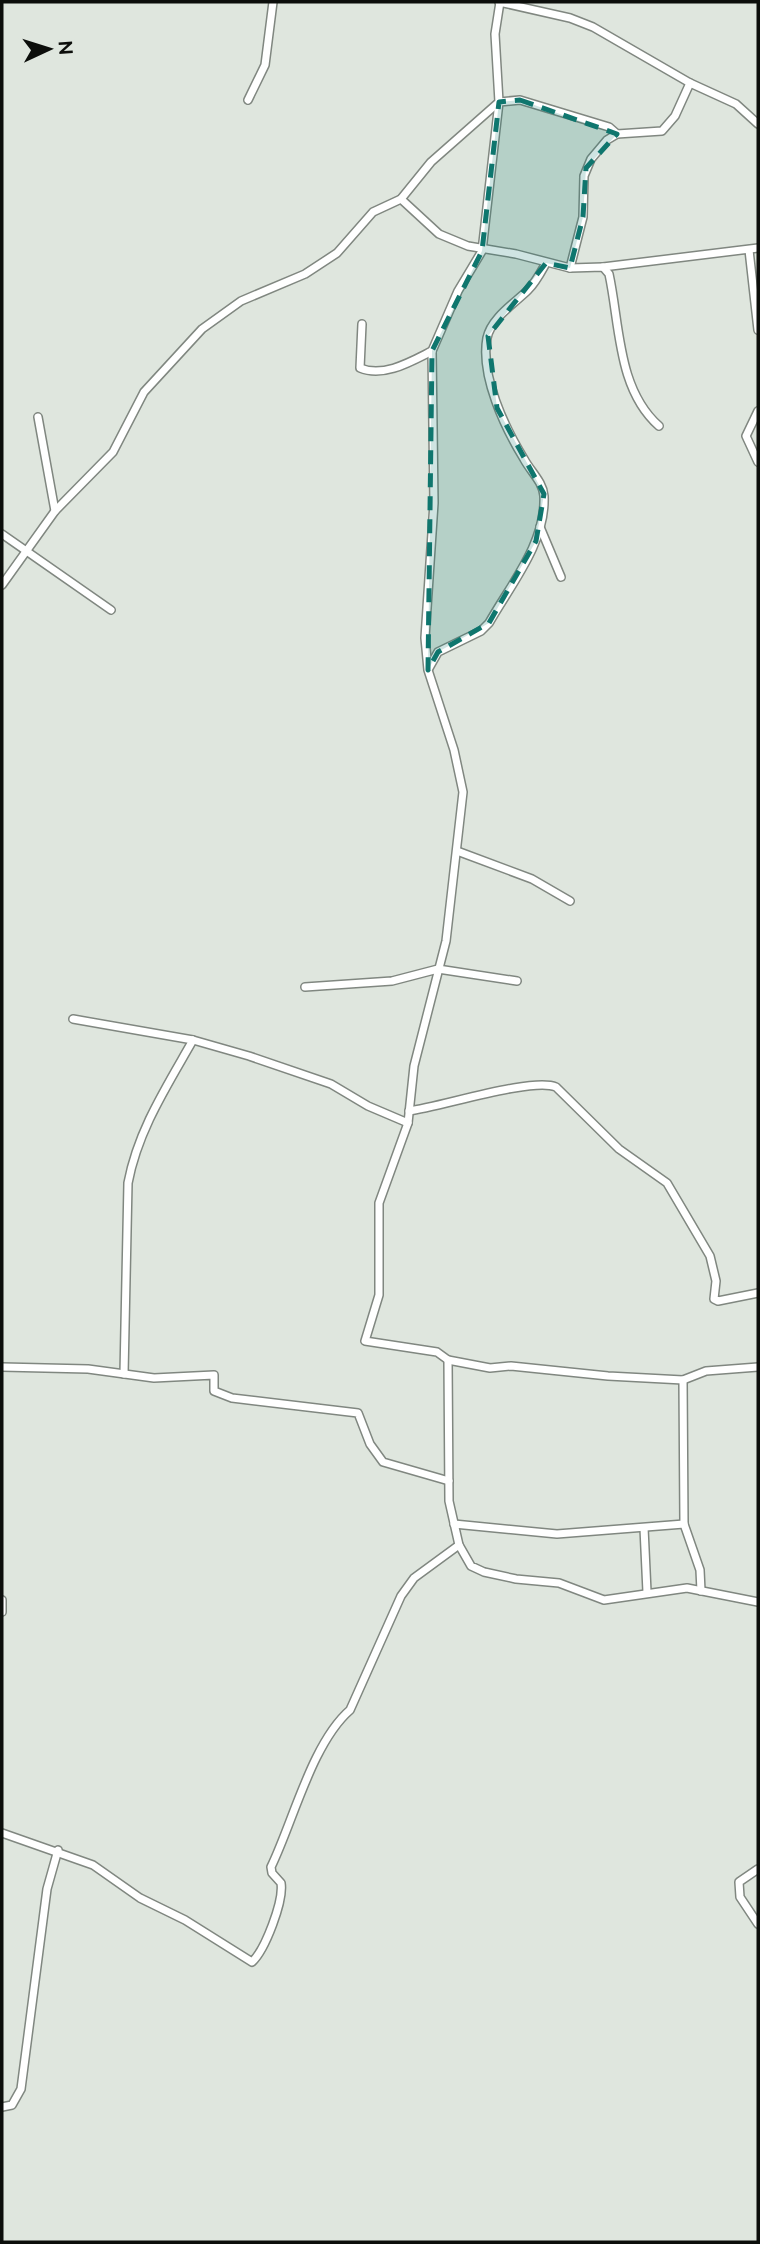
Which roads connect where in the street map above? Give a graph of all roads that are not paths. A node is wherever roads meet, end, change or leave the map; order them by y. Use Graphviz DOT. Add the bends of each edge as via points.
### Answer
graph roads {
  1 [pos="273,2"];
  2 [pos="500,2"];
  3 [pos="690,83"];
  4 [pos="248,100"];
  5 [pos="499,102"];
  6 [pos="758,124"];
  7 [pos="617,134"];
  8 [pos="401,199"];
  9 [pos="758,248"];
  10 [pos="749,250"];
  11 [pos="482,251"];
  12 [pos="546,263"];
  13 [pos="603,267"];
  14 [pos="570,268"];
  15 [pos="362,324"];
  16 [pos="758,330"];
  17 [pos="432,351"];
  18 [pos="758,411"];
  19 [pos="38,417"];
  20 [pos="659,426"];
  21 [pos="758,462"];
  22 [pos="55,511"];
  23 [pos="540,527"];
  24 [pos="2,534"];
  25 [pos="26,548"];
  26 [pos="561,577"];
  27 [pos="2,585"];
  28 [pos="111,610"];
  29 [pos="428,670"];
  30 [pos="457,851"];
  31 [pos="570,901"];
  32 [pos="438,970"];
  33 [pos="517,981"];
  34 [pos="305,987"];
  35 [pos="73,1019"];
  36 [pos="193,1040"];
  37 [pos="409,1111"];
  38 [pos="408,1123"];
  39 [pos="758,1293"];
  40 [pos="758,1302"];
  41 [pos="448,1360"];
  42 [pos="2,1367"];
  43 [pos="758,1367"];
  44 [pos="124,1374"];
  45 [pos="683,1380"];
  46 [pos="449,1481"];
  47 [pos="454,1524"];
  48 [pos="684,1524"];
  49 [pos="644,1528"];
  50 [pos="459,1545"];
  51 [pos="701,1591"];
  52 [pos="647,1592"];
  53 [pos="2,1600"];
  54 [pos="758,1602"];
  55 [pos="2,1612"];
  56 [pos="2,1833"];
  57 [pos="58,1850"];
  58 [pos="758,1869"];
  59 [pos="758,1924"];
  60 [pos="2,2107"];
  1 -- 4 [label="street" via="265,65"];
  2 -- 3 [label="street" via="593,27"];
  2 -- 5 [label="street" via="495,34"];
  3 -- 6 [label="street" via="736,104"];
  3 -- 7 [label="street" via="676,116 662,131"];
  5 -- 7 [label="street" via="520,100 609,127"];
  5 -- 8 [label="street" via="436,156"];
  5 -- 11 [label="street"];
  7 -- 14 [label="street" via="607,139 586,168 583,217"];
  8 -- 11 [label="street" via="439,234"];
  8 -- 22 [label="street" via="373,212 337,253 305,274 240,301 202,329 144,393 113,452"];
  9 -- 10 [label="street"];
  10 -- 13 [label="street"];
  10 -- 16 [label="street"];
  11 -- 12 [label="street"];
  11 -- 17 [label="street" via="458,291"];
  12 -- 14 [label="street"];
  12 -- 23 [label="street" via="535,282 506,309 487,344 496,408 541,483"];
  13 -- 14 [label="street"];
  13 -- 20 [label="street" via="633,386"];
  15 -- 17 [label="street" via="360,368 389,369"];
  17 -- 29 [label="street" via="434,503 427,584"];
  18 -- 21 [label="street" via="746,436"];
  19 -- 22 [label="street"];
  22 -- 25 [label="street"];
  23 -- 26 [label="street"];
  23 -- 29 [label="street" via="526,561 489,623 438,652"];
  24 -- 25 [label="street"];
  25 -- 27 [label="street"];
  25 -- 28 [label="street"];
  29 -- 30 [label="street" via="463,792"];
  30 -- 31 [label="street" via="533,879"];
  30 -- 32 [label="street" via="451,911"];
  32 -- 33 [label="street"];
  32 -- 34 [label="street" via="392,981"];
  32 -- 37 [label="street" via="414,1066"];
  35 -- 36 [label="street"];
  36 -- 38 [label="street" via="331,1084"];
  36 -- 44 [label="street" via="158,1100 134,1155 128,1183"];
  37 -- 38 [label="street"];
  37 -- 39 [label="street" via="525,1086 556,1087 619,1149 667,1182 710,1256 716,1281 714,1298"];
  38 -- 41 [label="street" via="379,1203 379,1295 365,1341 437,1352"];
  39 -- 40 [label="street"];
  41 -- 45 [label="street" via="491,1368"];
  41 -- 46 [label="street"];
  42 -- 44 [label="street"];
  43 -- 45 [label="street" via="706,1371"];
  44 -- 46 [label="street" via="154,1378 214,1375 214,1391 232,1398 358,1413 383,1462"];
  45 -- 48 [label="street"];
  46 -- 47 [label="street"];
  47 -- 49 [label="street" via="558,1534"];
  47 -- 50 [label="street"];
  48 -- 49 [label="street"];
  48 -- 51 [label="street" via="700,1570"];
  49 -- 52 [label="street"];
  50 -- 52 [label="street" via="471,1566 484,1572 559,1583 604,1600"];
  50 -- 57 [label="street" via="414,1578 401,1596 350,1710 338,1722 312,1771 271,1867 282,1889 262,1950 252,1962 140,1898 93,1865"];
  51 -- 52 [label="street"];
  51 -- 54 [label="street"];
  53 -- 55 [label="street"];
  56 -- 57 [label="street"];
  57 -- 60 [label="street" via="47,1889 21,2089 12,2105"];
  58 -- 59 [label="street" via="739,1882 738,1890"];
}
